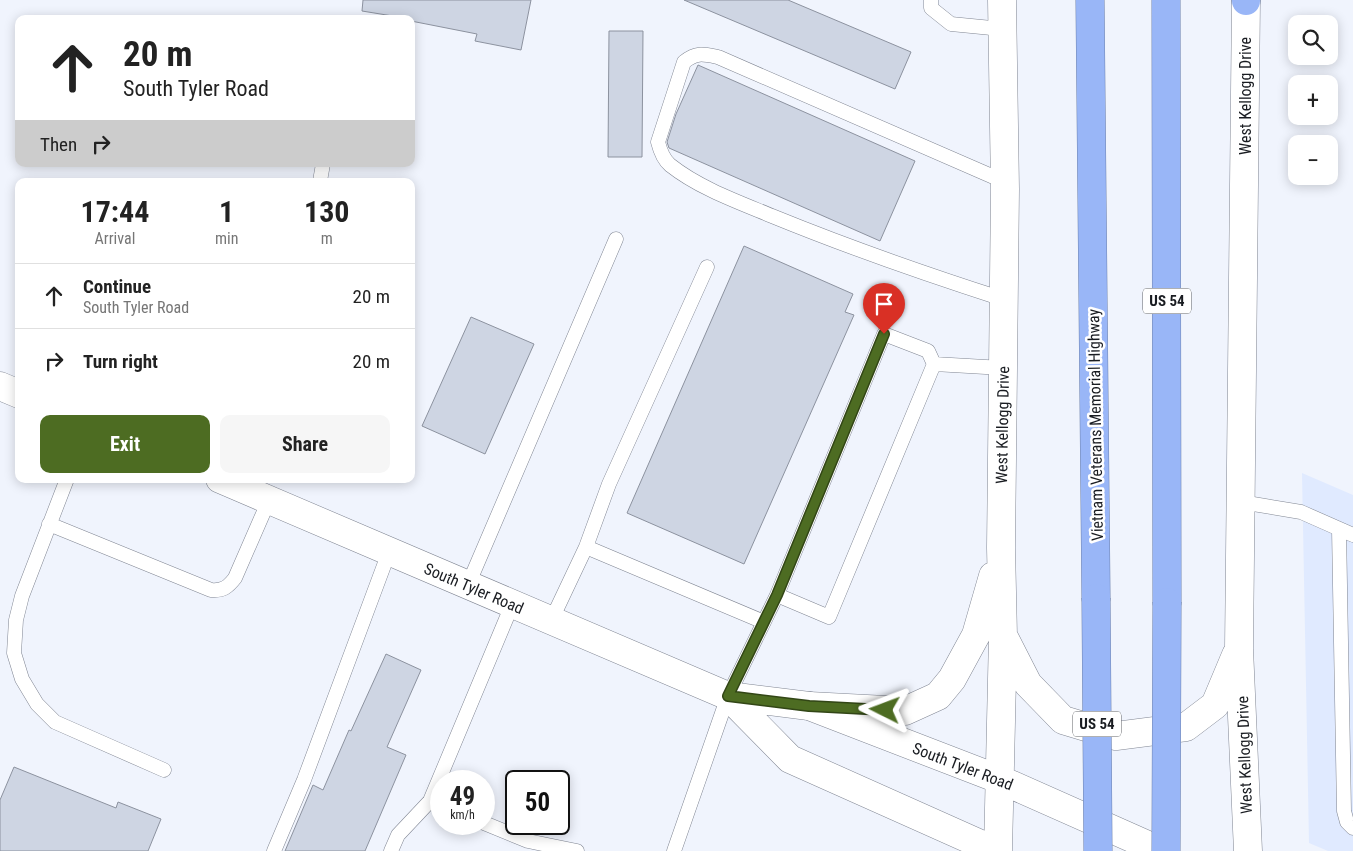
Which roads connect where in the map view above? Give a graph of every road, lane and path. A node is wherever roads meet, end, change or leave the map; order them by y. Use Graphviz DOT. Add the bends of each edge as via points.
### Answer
graph roads {
  1 [pos="931,0"];
  2 [pos="1002,0"];
  3 [pos="1090,0"];
  4 [pos="1166,0"];
  5 [pos="1246,0"];
  6 [pos="1002,29"];
  7 [pos="1004,181"];
  8 [pos="616,239"];
  9 [pos="707,267"];
  10 [pos="1003,299"];
  11 [pos="934,364"];
  12 [pos="1003,368"];
  13 [pos="0,386"];
  14 [pos="15,392"];
  15 [pos="65,483"];
  16 [pos="234,483"];
  17 [pos="258,490"];
  18 [pos="1241,502"];
  19 [pos="49,524"];
  20 [pos="1339,529"];
  21 [pos="1353,535"];
  22 [pos="586,547"];
  23 [pos="1001,548"];
  24 [pos="389,552"];
  25 [pos="468,585"];
  26 [pos="777,595"];
  27 [pos="512,605"];
  28 [pos="1347,616"];
  29 [pos="551,621"];
  30 [pos="764,622"];
  31 [pos="1003,636"];
  32 [pos="1239,649"];
  33 [pos="728,696"];
  34 [pos="1347,698"];
  35 [pos="809,706"];
  36 [pos="164,770"];
  37 [pos="449,770"];
  38 [pos="1001,780"];
  39 [pos="430,808"];
  40 [pos="495,828"];
  41 [pos="1353,828"];
  42 [pos="274,851"];
  43 [pos="391,851"];
  44 [pos="577,851"];
  45 [pos="674,851"];
  46 [pos="997,851"];
  47 [pos="1098,851"];
  48 [pos="1161,851"];
  49 [pos="1166,851"];
  50 [pos="1248,851"];
  1 -- 6 [label="lane" via="931,8 951,24"];
  2 -- 6 [label="main road, West Kellogg Drive"];
  3 -- 47 [label="highway, Vietnam Veterans Memorial Highway / US 54, bridge"];
  4 -- 49 [label="highway, US 54, bridge"];
  5 -- 18 [label="main road, West Kellogg Drive"];
  6 -- 7 [label="main road, West Kellogg Drive"];
  7 -- 10 [label="main road, West Kellogg Drive"];
  7 -- 10 [label="lane" via="727,61 701,53 684,62 658,142 668,164 689,178 744,204 838,243"];
  8 -- 25 [label="lane"];
  9 -- 22 [label="lane" via="610,484"];
  10 -- 12 [label="main road, West Kellogg Drive"];
  11 -- 12 [label="lane"];
  11 -- 26 [label="lane" via="830,617"];
  11 -- 26 [label="lane" via="928,351 884,334"];
  12 -- 23 [label="main road, West Kellogg Drive"];
  13 -- 14 [label="main road"];
  15 -- 19 [label="lane"];
  16 -- 17 [label="main road, South Tyler Road"];
  17 -- 19 [label="lane" via="235,578 222,591 211,590"];
  17 -- 24 [label="main road, South Tyler Road"];
  18 -- 20 [label="lane" via="1301,512"];
  18 -- 32 [label="main road, West Kellogg Drive"];
  19 -- 36 [label="lane" via="16,620 14,653 22,678 37,704 55,722"];
  20 -- 21 [label="lane"];
  20 -- 28 [label="lane"];
  22 -- 29 [label="lane"];
  22 -- 30 [label="lane"];
  23 -- 31 [label="main road, West Kellogg Drive"];
  23 -- 35 [label="main road" via="976,635 952,679 938,696 905,711"];
  24 -- 25 [label="main road, South Tyler Road"];
  24 -- 42 [label="lane" via="304,780"];
  25 -- 27 [label="main road, South Tyler Road"];
  26 -- 30 [label="lane"];
  27 -- 29 [label="main road, South Tyler Road"];
  27 -- 37 [label="lane"];
  28 -- 34 [label="lane"];
  29 -- 33 [label="main road, South Tyler Road"];
  30 -- 33 [label="lane"];
  31 -- 32 [label="main road" via="1028,684 1063,720 1116,736 1186,726 1215,705"];
  31 -- 38 [label="main road, West Kellogg Drive"];
  32 -- 50 [label="main road, West Kellogg Drive"];
  33 -- 35 [label="main road, South Tyler Road"];
  33 -- 45 [label="lane"];
  33 -- 46 [label="main road, South Tyler Road" via="790,759"];
  34 -- 41 [label="lane" via="1344,811"];
  35 -- 38 [label="main road, South Tyler Road"];
  38 -- 46 [label="main road, West Kellogg Drive"];
  38 -- 48 [label="main road, South Tyler Road"];
  39 -- 43 [label="lane" via="398,835"];
  40 -- 44 [label="lane" via="528,841"];
}
